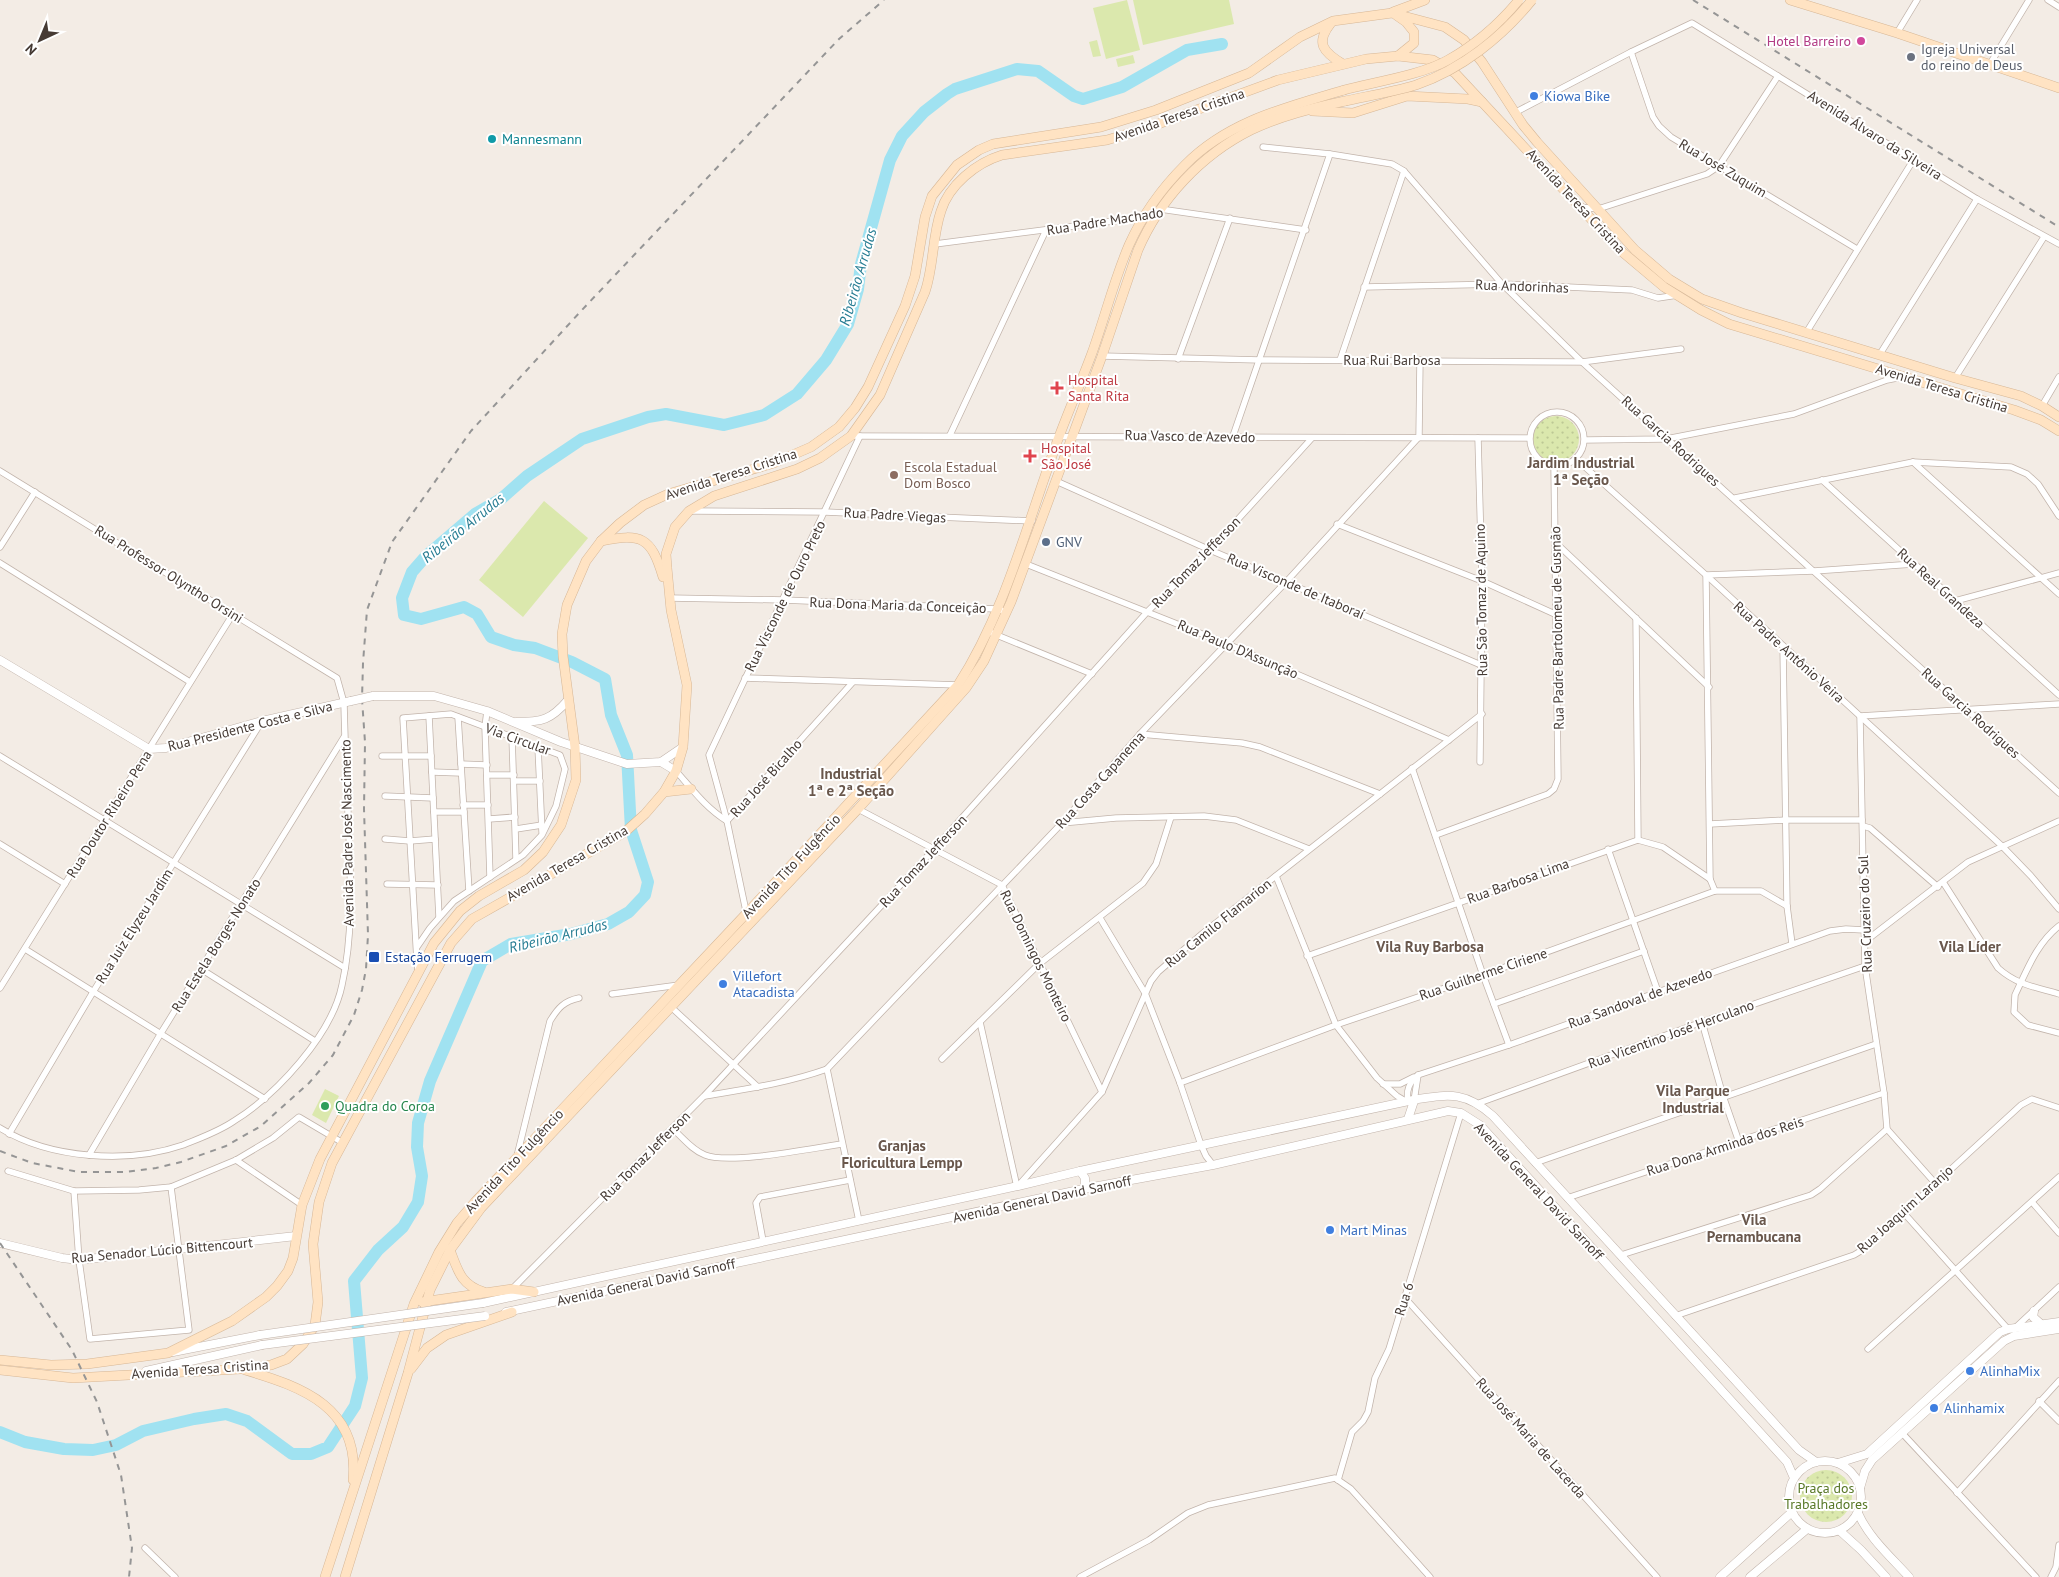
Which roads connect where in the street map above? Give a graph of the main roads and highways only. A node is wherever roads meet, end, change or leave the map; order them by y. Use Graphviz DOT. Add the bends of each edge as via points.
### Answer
graph roads {
  1 [pos="1426,0"];
  2 [pos="1519,0"];
  3 [pos="1532,0"];
  4 [pos="1790,0"];
  5 [pos="1807,3"];
  6 [pos="1392,13"];
  7 [pos="1333,21"];
  8 [pos="1398,56"];
  9 [pos="1343,64"];
  10 [pos="2059,88"];
  11 [pos="1482,102"];
  12 [pos="1304,110"];
  13 [pos="2059,417"];
  14 [pos="2059,431"];
  15 [pos="601,541"];
  16 [pos="668,595"];
  17 [pos="992,633"];
  18 [pos="691,789"];
  19 [pos="664,792"];
  20 [pos="749,918"];
  21 [pos="450,1250"];
  22 [pos="534,1292"];
  23 [pos="486,1293"];
  24 [pos="427,1302"];
  25 [pos="414,1304"];
  26 [pos="512,1312"];
  27 [pos="0,1360"];
  28 [pos="240,1369"];
  29 [pos="0,1370"];
  30 [pos="408,1373"];
  31 [pos="351,1499"];
  32 [pos="325,1577"];
  33 [pos="345,1577"];
  1 -- 6 [label="main road"];
  2 -- 17 [label="main road, Avenida Tito Fulgêncio, bridge" via="1480,38 1448,60 1248,120 1186,164 1162,191 1129,246 997,609"];
  3 -- 12 [label="main road, Avenida Tito Fulgêncio, bridge" via="1518,18 1488,45 1456,66 1416,85"];
  4 -- 5 [label="main road"];
  5 -- 10 [label="main road"];
  6 -- 7 [label="main road, Avenida Teresa Cristina"];
  6 -- 8 [label="main road" via="1414,32 1414,43"];
  6 -- 13 [label="main road, Avenida Teresa Cristina" via="1445,27 1464,40 1537,142 1634,250 1669,279 1702,299 2002,390 2042,406"];
  7 -- 9 [label="main road" via="1322,33 1322,40 1325,50"];
  7 -- 15 [label="main road, Avenida Teresa Cristina" via="1300,37 1249,73 1156,110 1101,127 993,144 966,158 932,196 915,276 905,306 868,387 839,427 811,447 774,463 668,494 644,505"];
  8 -- 9 [label="main road, Avenida Teresa Cristina"];
  8 -- 11 [label="main road, Avenida Teresa Cristina" via="1433,60 1455,73"];
  9 -- 16 [label="main road, Avenida Teresa Cristina" via="1278,80 1107,140 1002,155 974,168 959,183 941,210 925,292 888,378 855,436 797,469 714,496 689,511 669,540 666,554"];
  11 -- 12 [label="main road" via="1407,96 1353,113"];
  11 -- 14 [label="main road, Avenida Teresa Cristina" via="1620,250 1678,295 1730,324 2014,410"];
  12 -- 17 [label="main road, Avenida Tito Fulgêncio" via="1251,130 1219,149 1190,174 1160,210 1138,250 1026,564 1006,612"];
  15 -- 16 [label="main road" via="624,536 639,538 651,546"];
  15 -- 27 [label="main road, Avenida Teresa Cristina" via="586,561 566,605 562,634 576,780 561,825 543,852 524,870 460,911 434,944 311,1179 302,1205 293,1258 277,1286 232,1321 168,1353 87,1364 51,1365"];
  16 -- 19 [label="main road, Avenida Teresa Cristina" via="687,685 683,747 676,771"];
  17 -- 20 [label="main road, Avenida Tito Fulgêncio" via="958,686"];
  17 -- 20 [label="main road, Avenida Tito Fulgêncio" via="984,661 966,688 858,809"];
  18 -- 19 [label="main road"];
  19 -- 28 [label="main road, Avenida Teresa Cristina" via="625,832 472,919 451,943 332,1164 319,1202 313,1244 318,1302 315,1325 303,1344 287,1359 271,1365"];
  20 -- 21 [label="main road, Avenida Tito Fulgêncio" via="671,1007 481,1208"];
  20 -- 25 [label="main road, Avenida Tito Fulgêncio" via="679,984 457,1223 429,1270"];
  21 -- 23 [label="main road" via="459,1274 468,1286"];
  21 -- 24 [label="main road, Avenida Tito Fulgêncio"];
  22 -- 23 [label="main road" via="512,1289"];
  23 -- 24 [label="main road"];
  24 -- 25 [label="main road"];
  24 -- 30 [label="main road, Avenida Tito Fulgêncio"];
  25 -- 31 [label="main road, Avenida Tito Fulgêncio"];
  26 -- 30 [label="main road" via="446,1335 427,1348"];
  28 -- 29 [label="main road, Avenida Teresa Cristina" via="72,1378"];
  28 -- 31 [label="main road" via="281,1381 325,1405 347,1434 353,1450 355,1463"];
  30 -- 33 [label="main road"];
  31 -- 32 [label="main road"];
}
